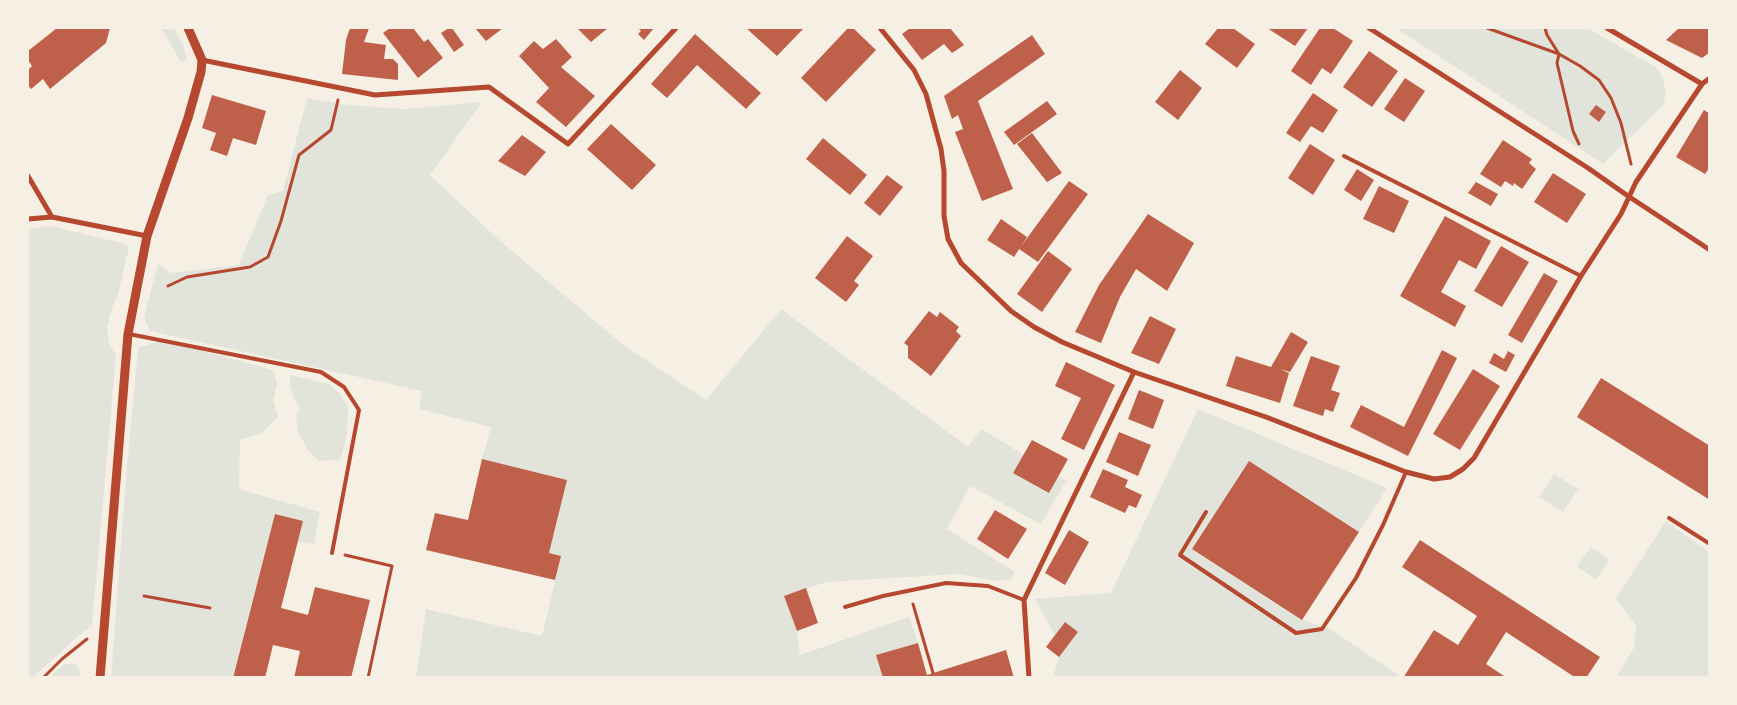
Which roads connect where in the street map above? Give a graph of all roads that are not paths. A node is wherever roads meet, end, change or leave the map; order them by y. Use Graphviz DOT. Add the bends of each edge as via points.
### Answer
graph roads {
  1 [pos="188,28"];
  2 [pos="676,28"];
  3 [pos="880,28"];
  4 [pos="1368,28"];
  5 [pos="1607,28"];
  6 [pos="202,60"];
  7 [pos="1710,78"];
  8 [pos="1702,84"];
  9 [pos="1344,156"];
  10 [pos="28,176"];
  11 [pos="1628,196"];
  12 [pos="52,217"];
  13 [pos="28,218"];
  14 [pos="147,236"];
  15 [pos="1710,250"];
  16 [pos="1581,276"];
  17 [pos="128,334"];
  18 [pos="1134,372"];
  19 [pos="1406,472"];
  20 [pos="1206,512"];
  21 [pos="1669,518"];
  22 [pos="1710,544"];
  23 [pos="332,553"];
  24 [pos="1024,600"];
  25 [pos="845,607"];
  26 [pos="100,678"];
  27 [pos="1029,678"];
  1 -- 6 [label="street"];
  2 -- 6 [label="street" via="568,144 489,87 375,95"];
  3 -- 18 [label="street" via="914,70 926,94 941,149 948,239 961,263 1034,327"];
  4 -- 11 [label="street"];
  5 -- 8 [label="street"];
  6 -- 14 [label="street" via="188,118"];
  7 -- 8 [label="street"];
  8 -- 11 [label="street"];
  9 -- 16 [label="lane"];
  10 -- 12 [label="street"];
  11 -- 15 [label="street"];
  11 -- 16 [label="street" via="1621,214"];
  12 -- 13 [label="street"];
  12 -- 14 [label="street"];
  14 -- 17 [label="street"];
  16 -- 19 [label="street" via="1474,458 1463,470 1450,477 1434,479"];
  17 -- 23 [label="lane" via="321,372 344,387 358,410"];
  17 -- 26 [label="street"];
  18 -- 19 [label="street" via="1266,417"];
  18 -- 24 [label="street"];
  19 -- 20 [label="lane" via="1356,578 1322,629 1296,633 1180,556"];
  21 -- 22 [label="lane"];
  24 -- 25 [label="lane" via="988,586 946,582"];
  24 -- 27 [label="street"];
}
